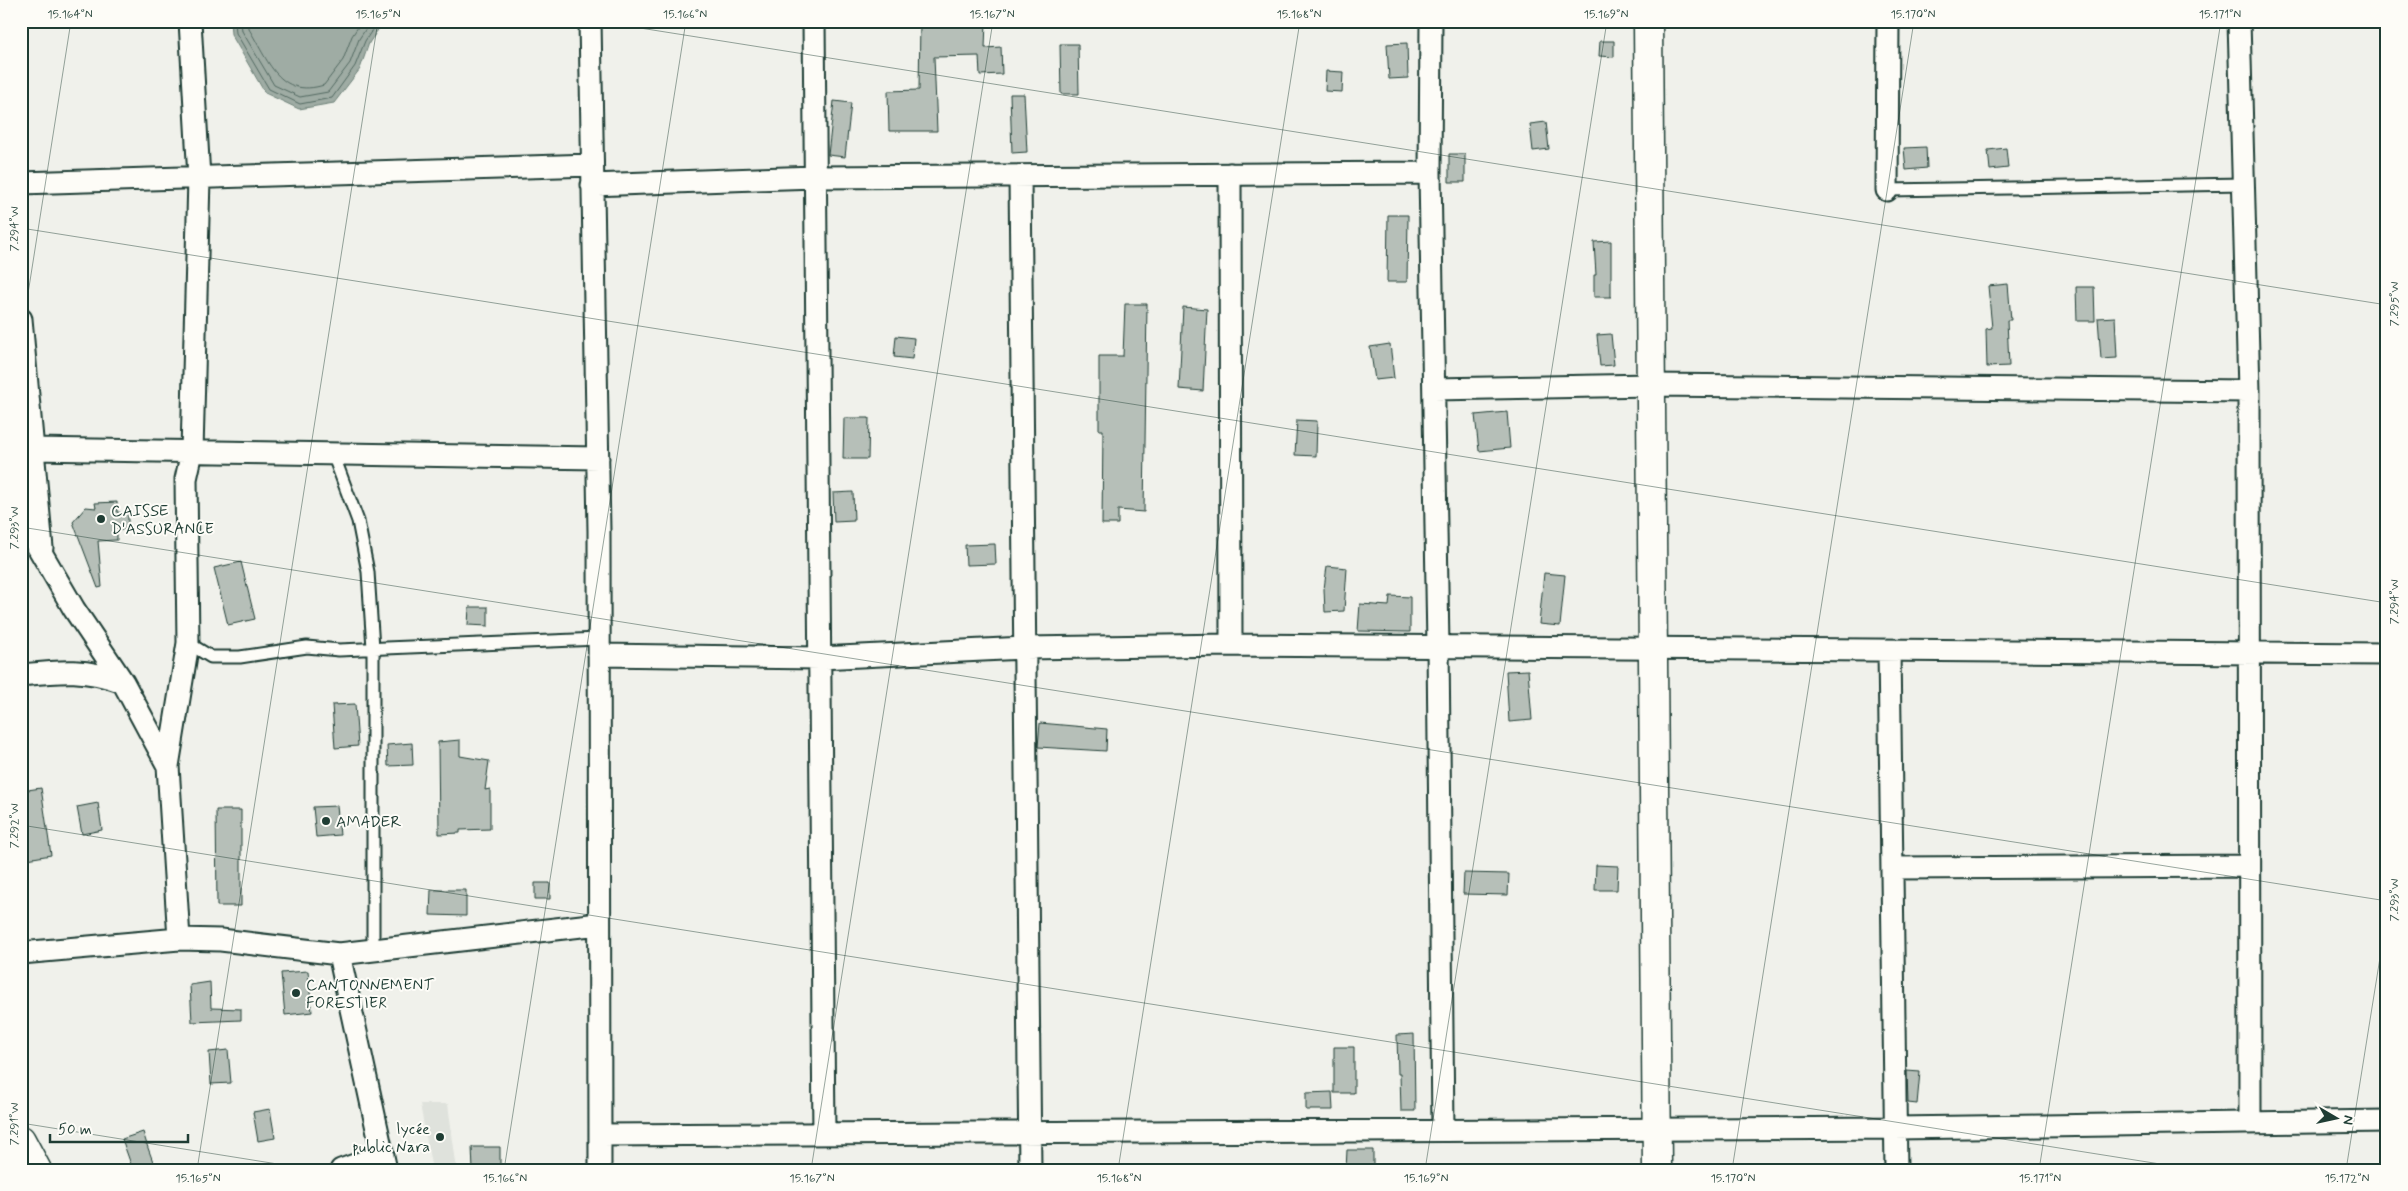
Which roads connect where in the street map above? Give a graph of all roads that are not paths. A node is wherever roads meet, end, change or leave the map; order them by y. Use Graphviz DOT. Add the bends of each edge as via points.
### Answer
graph roads {
  1 [pos="190,21"];
  2 [pos="590,21"];
  3 [pos="814,21"];
  4 [pos="1431,21"];
  5 [pos="1648,21"];
  6 [pos="1888,21"];
  7 [pos="2239,21"];
  8 [pos="1430,173"];
  9 [pos="1230,174"];
  10 [pos="592,175"];
  11 [pos="1020,176"];
  12 [pos="816,177"];
  13 [pos="199,178"];
  14 [pos="21,183"];
  15 [pos="2244,184"];
  16 [pos="1887,190"];
  17 [pos="21,319"];
  18 [pos="1651,385"];
  19 [pos="1434,389"];
  20 [pos="2250,391"];
  21 [pos="27,448"];
  22 [pos="192,452"];
  23 [pos="333,454"];
  24 [pos="598,458"];
  25 [pos="21,518"];
  26 [pos="43,558"];
  27 [pos="188,643"];
  28 [pos="1231,645"];
  29 [pos="1438,646"];
  30 [pos="599,647"];
  31 [pos="373,648"];
  32 [pos="1025,648"];
  33 [pos="1653,649"];
  34 [pos="1889,651"];
  35 [pos="2249,653"];
  36 [pos="2387,654"];
  37 [pos="820,658"];
  38 [pos="21,675"];
  39 [pos="123,682"];
  40 [pos="168,766"];
  41 [pos="2249,866"];
  42 [pos="1892,868"];
  43 [pos="599,924"];
  44 [pos="180,939"];
  45 [pos="373,950"];
  46 [pos="21,953"];
  47 [pos="339,954"];
  48 [pos="2387,1121"];
  49 [pos="2250,1123"];
  50 [pos="1657,1128"];
  51 [pos="1895,1128"];
  52 [pos="1443,1130"];
  53 [pos="1030,1132"];
  54 [pos="824,1134"];
  55 [pos="600,1135"];
  56 [pos="21,1140"];
  57 [pos="384,1162"];
  58 [pos="37,1170"];
  59 [pos="341,1170"];
  60 [pos="600,1170"];
  61 [pos="1030,1170"];
  62 [pos="1657,1170"];
  63 [pos="1896,1170"];
  1 -- 13 [label="street"];
  2 -- 10 [label="street"];
  3 -- 12 [label="street"];
  4 -- 8 [label="street"];
  5 -- 18 [label="street"];
  6 -- 16 [label="street"];
  7 -- 15 [label="street"];
  8 -- 9 [label="street"];
  8 -- 19 [label="street"];
  9 -- 11 [label="street"];
  9 -- 28 [label="street"];
  10 -- 12 [label="street"];
  10 -- 13 [label="street"];
  10 -- 24 [label="street"];
  11 -- 12 [label="street"];
  11 -- 32 [label="street"];
  12 -- 37 [label="street"];
  13 -- 14 [label="street"];
  13 -- 22 [label="street"];
  15 -- 16 [label="lane"];
  15 -- 20 [label="street"];
  17 -- 21 [label="street"];
  18 -- 19 [label="street"];
  18 -- 20 [label="street"];
  18 -- 33 [label="street"];
  19 -- 29 [label="street"];
  20 -- 35 [label="street"];
  21 -- 22 [label="street"];
  21 -- 26 [label="street"];
  22 -- 23 [label="street"];
  22 -- 27 [label="street" via="186,478"];
  23 -- 24 [label="street"];
  23 -- 31 [label="lane" via="358,521 368,572"];
  24 -- 30 [label="street"];
  25 -- 26 [label="street"];
  26 -- 39 [label="street"];
  27 -- 31 [label="lane" via="211,657 240,657 307,647 339,650"];
  27 -- 40 [label="street"];
  28 -- 29 [label="street"];
  28 -- 32 [label="street"];
  29 -- 33 [label="street"];
  29 -- 52 [label="street"];
  30 -- 31 [label="lane"];
  30 -- 37 [label="street"];
  30 -- 43 [label="street"];
  31 -- 45 [label="lane"];
  32 -- 37 [label="street"];
  32 -- 53 [label="street"];
  33 -- 34 [label="street"];
  33 -- 50 [label="street"];
  34 -- 35 [label="street"];
  34 -- 42 [label="street"];
  35 -- 36 [label="street"];
  35 -- 41 [label="street"];
  37 -- 54 [label="street"];
  38 -- 39 [label="street" via="68,670 98,673"];
  39 -- 40 [label="street"];
  40 -- 44 [label="street"];
  41 -- 42 [label="street"];
  41 -- 49 [label="street"];
  42 -- 51 [label="street"];
  43 -- 45 [label="street"];
  43 -- 55 [label="street"];
  44 -- 46 [label="street"];
  44 -- 47 [label="street" via="221,940"];
  45 -- 47 [label="street"];
  47 -- 57 [label="street"];
  48 -- 49 [label="street"];
  49 -- 51 [label="street"];
  50 -- 51 [label="street"];
  50 -- 52 [label="street"];
  50 -- 62 [label="street"];
  51 -- 63 [label="street"];
  52 -- 53 [label="street"];
  53 -- 54 [label="street"];
  53 -- 61 [label="street"];
  54 -- 55 [label="street"];
  55 -- 60 [label="street"];
  56 -- 58 [label="street"];
  57 -- 59 [label="street"];
}
